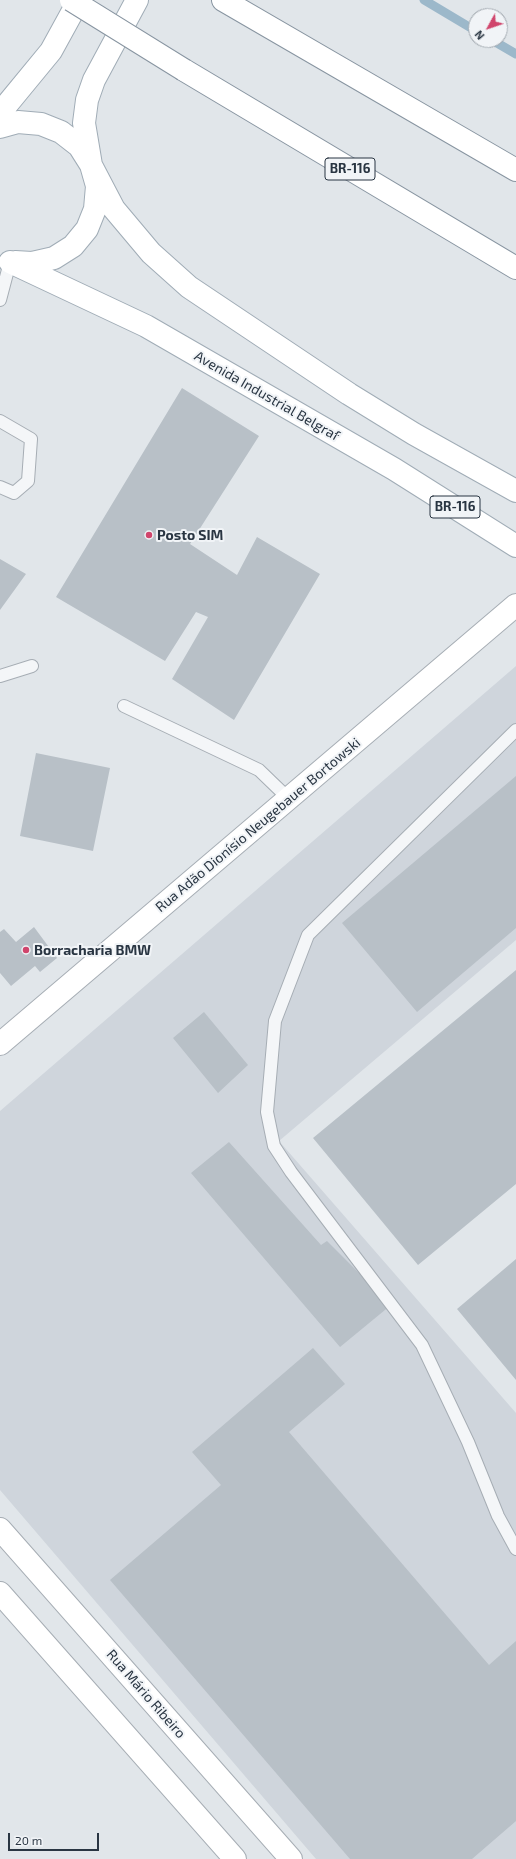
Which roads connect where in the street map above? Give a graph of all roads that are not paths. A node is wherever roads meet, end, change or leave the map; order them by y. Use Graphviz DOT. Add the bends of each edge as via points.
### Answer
graph roads {
  1 [pos="71,0"];
  2 [pos="79,0"];
  3 [pos="137,0"];
  4 [pos="226,2"];
  5 [pos="0,113"];
  6 [pos="0,127"];
  7 [pos="90,165"];
  8 [pos="516,170"];
  9 [pos="3,261"];
  10 [pos="516,268"];
  11 [pos="0,300"];
  12 [pos="0,421"];
  13 [pos="0,487"];
  14 [pos="516,491"];
  15 [pos="516,546"];
  16 [pos="516,605"];
  17 [pos="32,666"];
  18 [pos="0,676"];
  19 [pos="124,706"];
  20 [pos="516,730"];
  21 [pos="289,799"];
  22 [pos="0,1044"];
  23 [pos="0,1529"];
  24 [pos="516,1549"];
  25 [pos="0,1593"];
  26 [pos="235,1859"];
  27 [pos="291,1859"];
  1 -- 10 [label="main road, BR-116, bridge"];
  2 -- 5 [label="main road" via="51,51"];
  3 -- 7 [label="main road" via="94,80 87,100 84,123"];
  4 -- 8 [label="main road"];
  6 -- 7 [label="main road" via="18,122 41,124 62,132 79,146"];
  7 -- 9 [label="main road" via="96,186 95,208 87,229 73,246 54,258 32,263"];
  7 -- 14 [label="main road" via="114,209 151,253 189,287 349,394"];
  9 -- 11 [label="lane"];
  9 -- 15 [label="main road, Avenida Industrial Belgraf / BR-116" via="146,326 394,469"];
  12 -- 13 [label="lane" via="31,439 28,480 14,493"];
  16 -- 21 [label="main road, Rua Adão Dionísio Neugebauer Bortowski"];
  17 -- 18 [label="lane"];
  19 -- 21 [label="lane" via="259,770"];
  20 -- 24 [label="lane" via="308,934 275,1021 267,1112 274,1146 291,1172 422,1345 468,1442 498,1516"];
  21 -- 22 [label="main road, Rua Adão Dionísio Neugebauer Bortowski"];
  23 -- 27 [label="main road, Rua Mário Ribeiro"];
  25 -- 26 [label="main road"];
}
